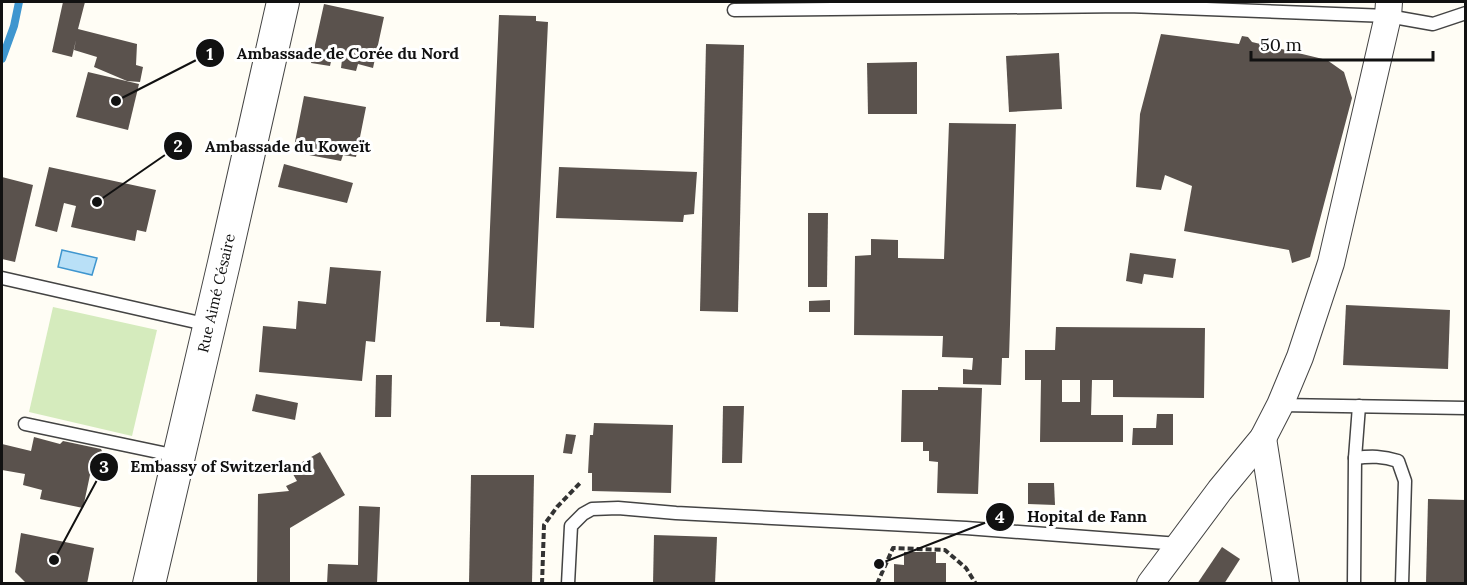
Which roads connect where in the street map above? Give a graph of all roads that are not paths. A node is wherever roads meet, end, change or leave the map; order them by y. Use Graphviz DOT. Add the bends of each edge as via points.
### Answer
graph roads {
  1 [pos="283,2"];
  2 [pos="741,2"];
  3 [pos="1389,9"];
  4 [pos="1466,13"];
  5 [pos="2,278"];
  6 [pos="209,325"];
  7 [pos="1280,405"];
  8 [pos="1359,406"];
  9 [pos="1466,408"];
  10 [pos="25,424"];
  11 [pos="1263,438"];
  12 [pos="178,456"];
  13 [pos="1355,458"];
  14 [pos="1180,544"];
  15 [pos="149,584"];
  16 [pos="568,584"];
  17 [pos="1150,584"];
  18 [pos="1286,584"];
  19 [pos="1354,584"];
  20 [pos="1402,584"];
  1 -- 6 [label="street, Rue Aimé Césaire"];
  2 -- 3 [label="lane" via="734,10 1128,6"];
  3 -- 4 [label="lane" via="1433,24"];
  3 -- 7 [label="street" via="1330,263"];
  5 -- 6 [label="lane"];
  6 -- 12 [label="street, Rue Aimé Césaire"];
  7 -- 8 [label="lane"];
  7 -- 11 [label="street"];
  8 -- 9 [label="lane"];
  8 -- 13 [label="lane"];
  10 -- 12 [label="lane"];
  11 -- 14 [label="street"];
  11 -- 18 [label="street"];
  12 -- 15 [label="street, Rue Aimé Césaire"];
  13 -- 19 [label="lane"];
  13 -- 20 [label="lane" via="1372,456 1398,461 1405,481"];
  14 -- 16 [label="lane" via="966,528 592,509 571,526"];
  14 -- 17 [label="street"];
}
